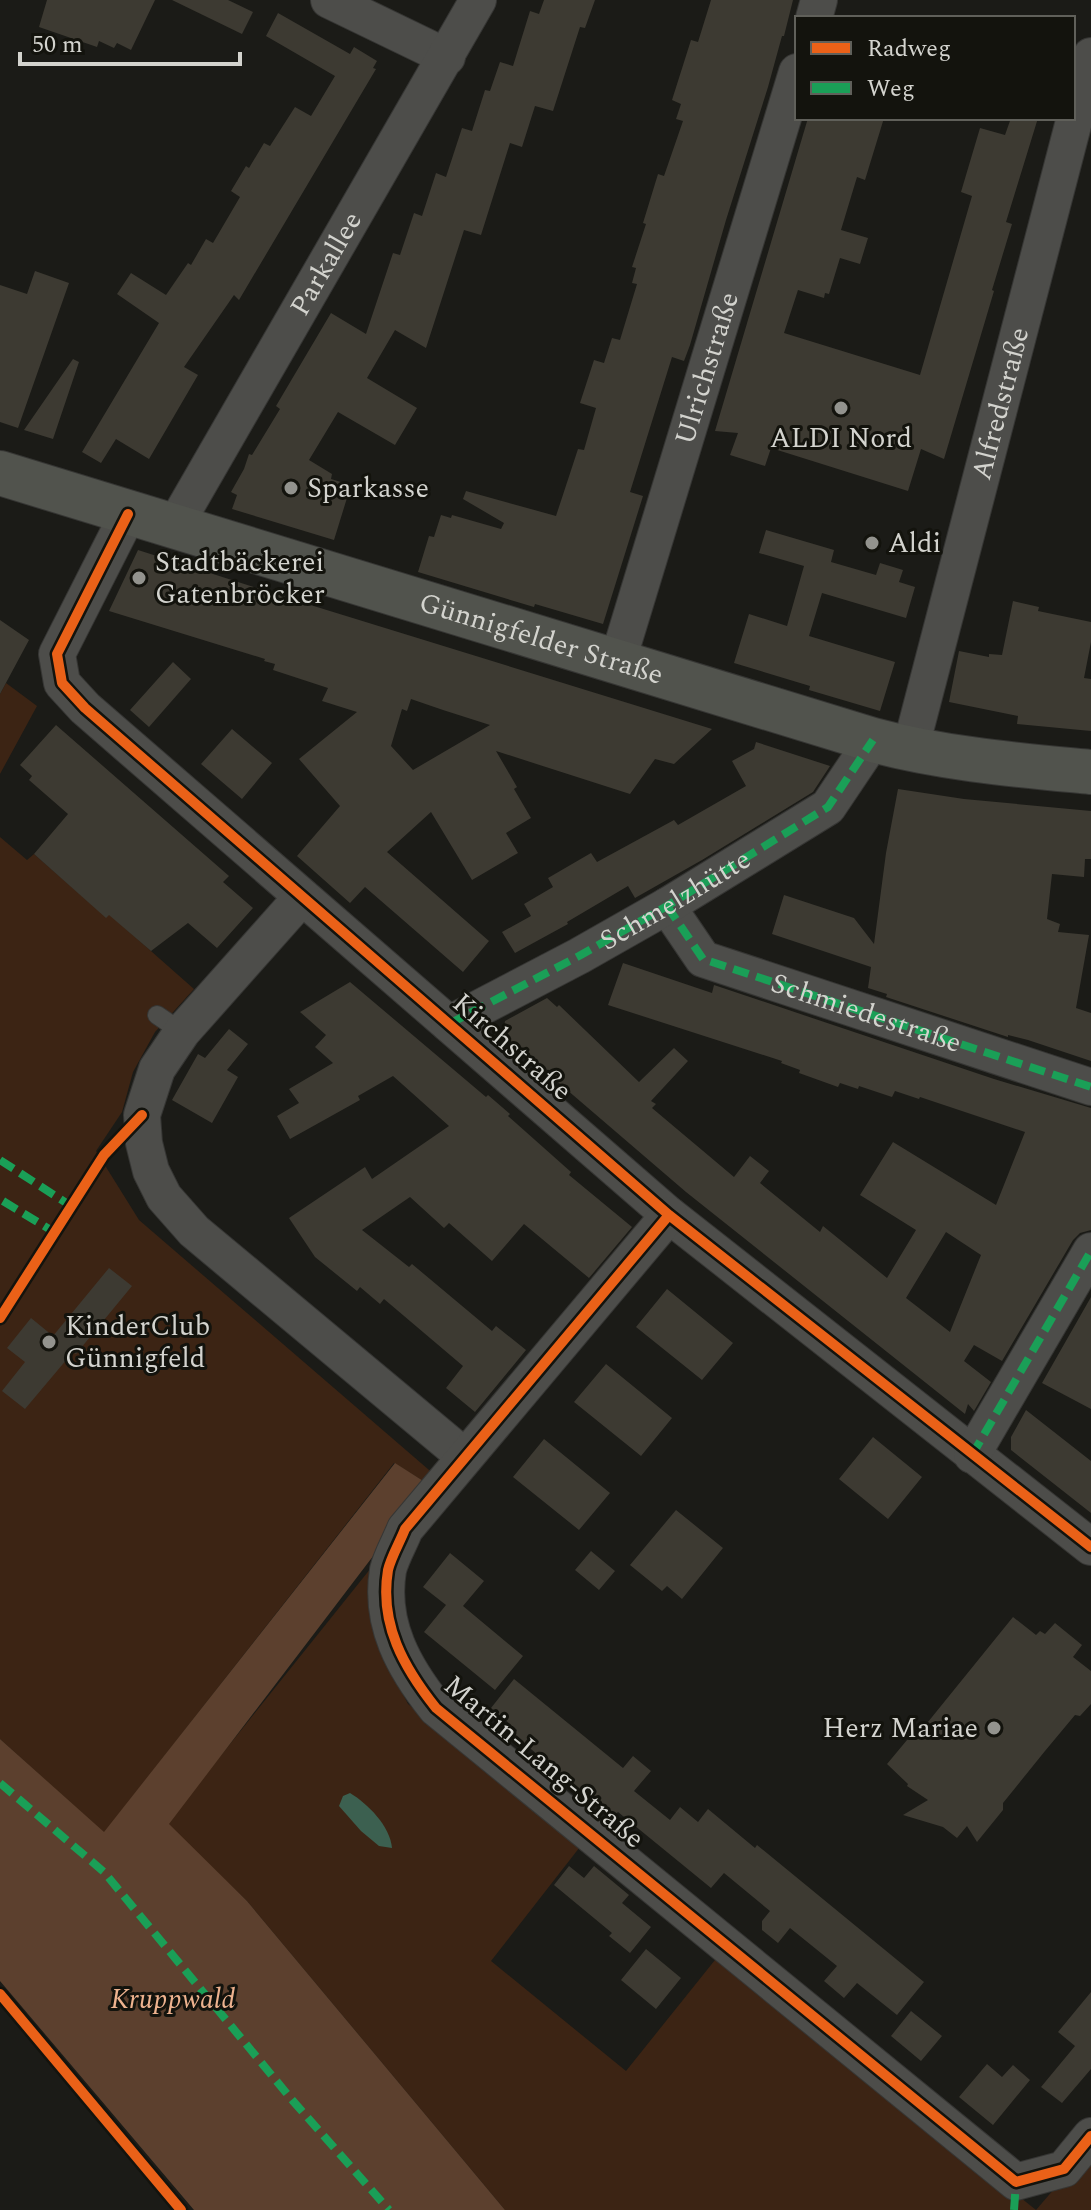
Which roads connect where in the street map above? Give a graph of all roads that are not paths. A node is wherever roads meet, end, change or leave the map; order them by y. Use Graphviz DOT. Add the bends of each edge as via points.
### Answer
graph roads {
  1 [pos="329,0"];
  2 [pos="478,0"];
  3 [pos="1091,56"];
  4 [pos="447,57"];
  5 [pos="795,79"];
  6 [pos="1075,111"];
  7 [pos="1073,120"];
  8 [pos="0,473"];
  9 [pos="128,514"];
  10 [pos="174,527"];
  11 [pos="617,663"];
  12 [pos="892,745"];
  13 [pos="1091,772"];
  14 [pos="302,897"];
  15 [pos="667,906"];
  16 [pos="449,1024"];
  17 [pos="1091,1087"];
  18 [pos="669,1215"];
  19 [pos="1091,1251"];
  20 [pos="972,1455"];
  21 [pos="465,1457"];
  22 [pos="1091,1547"];
  23 [pos="1091,2136"];
  1 -- 4 [label="street"];
  2 -- 4 [label="street, Parkallee"];
  3 -- 6 [label="street, Alfredstraße"];
  4 -- 10 [label="street, Parkallee"];
  5 -- 11 [label="street, Ulrichstraße"];
  7 -- 12 [label="street, Alfredstraße"];
  8 -- 9 [label="street, Günnigfelder Straße"];
  9 -- 10 [label="street, Günnigfelder Straße"];
  9 -- 14 [label="street, Kirchstraße" via="57,654 62,683"];
  10 -- 11 [label="street, Günnigfelder Straße"];
  11 -- 12 [label="street, Günnigfelder Straße"];
  12 -- 13 [label="street, Günnigfelder Straße"];
  12 -- 15 [label="street, Schmelzhütte" via="828,807"];
  14 -- 16 [label="street, Kirchstraße"];
  14 -- 21 [label="street" via="170,1023 142,1115 151,1171 164,1197 194,1231"];
  15 -- 16 [label="street, Schmelzhütte"];
  15 -- 17 [label="street, Schmiedestraße" via="703,959"];
  16 -- 18 [label="street, Kirchstraße"];
  18 -- 20 [label="street, Kirchstraße"];
  18 -- 21 [label="street, Martin-Lang-Straße"];
  19 -- 20 [label="street"];
  20 -- 22 [label="street, Kirchstraße"];
  21 -- 23 [label="street, Martin-Lang-Straße" via="405,1529 388,1569 387,1614 394,1642 436,1708 1016,2182 1064,2169"];
}
